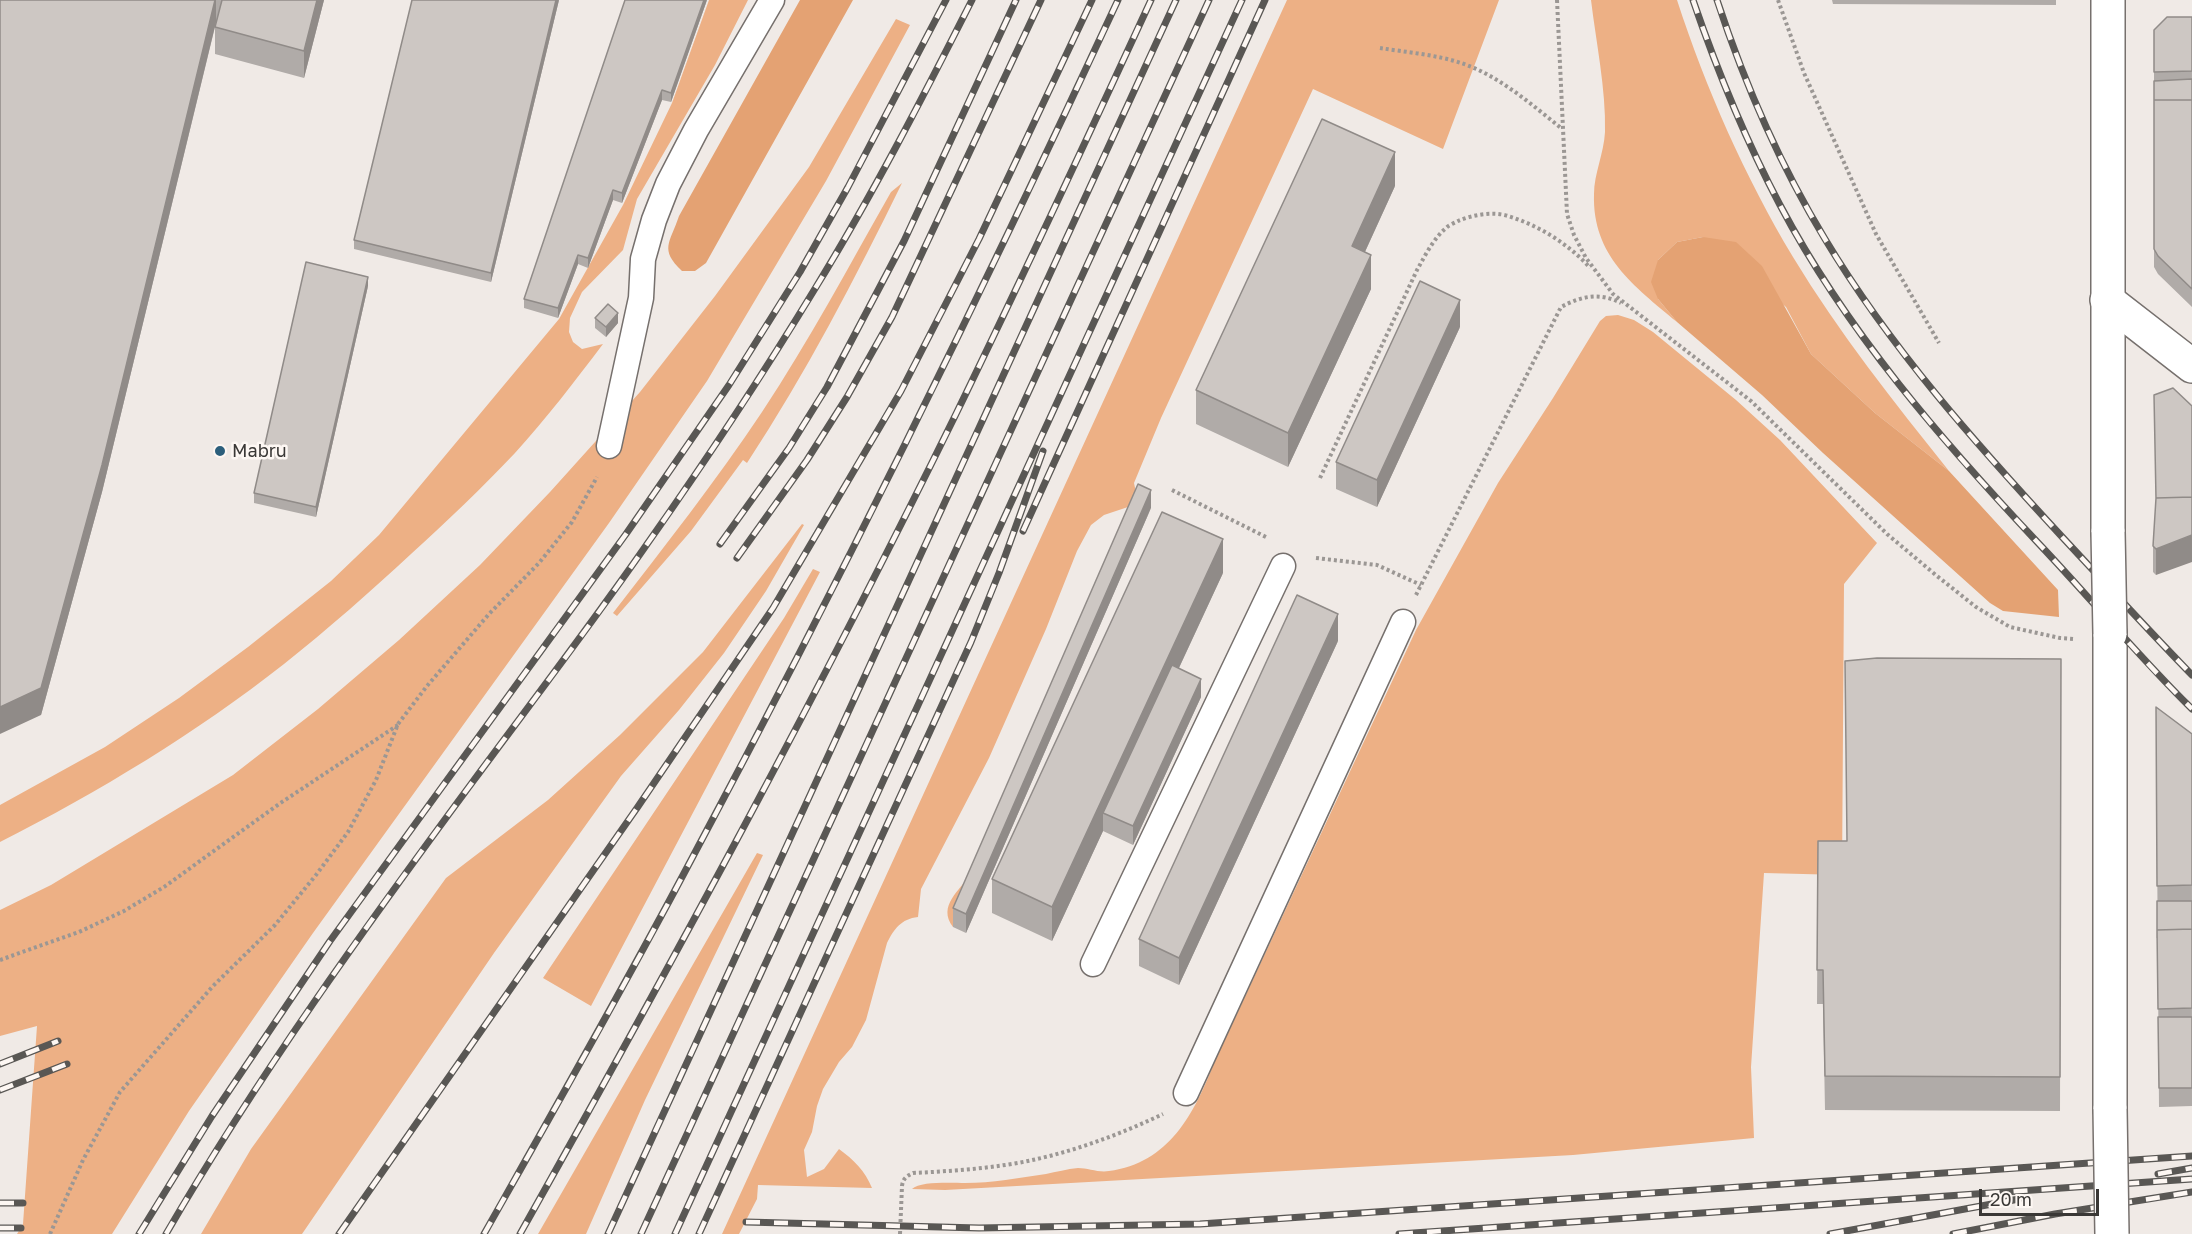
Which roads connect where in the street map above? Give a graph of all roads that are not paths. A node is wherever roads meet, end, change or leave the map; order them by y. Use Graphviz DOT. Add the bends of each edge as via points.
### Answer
graph roads {
  1 [pos="772,0"];
  2 [pos="2108,0"];
  3 [pos="2107,300"];
  4 [pos="2192,366"];
  5 [pos="609,446"];
  6 [pos="1287,558"];
  7 [pos="1402,622"];
  8 [pos="1093,964"];
  9 [pos="1186,1093"];
  10 [pos="2112,1234"];
  1 -- 5 [label="lane" via="696,130 654,220 643,259 641,298"];
  2 -- 3 [label="street"];
  3 -- 4 [label="street"];
  3 -- 10 [label="street, bridge"];
  6 -- 8 [label="lane"];
  7 -- 9 [label="lane"];
}
